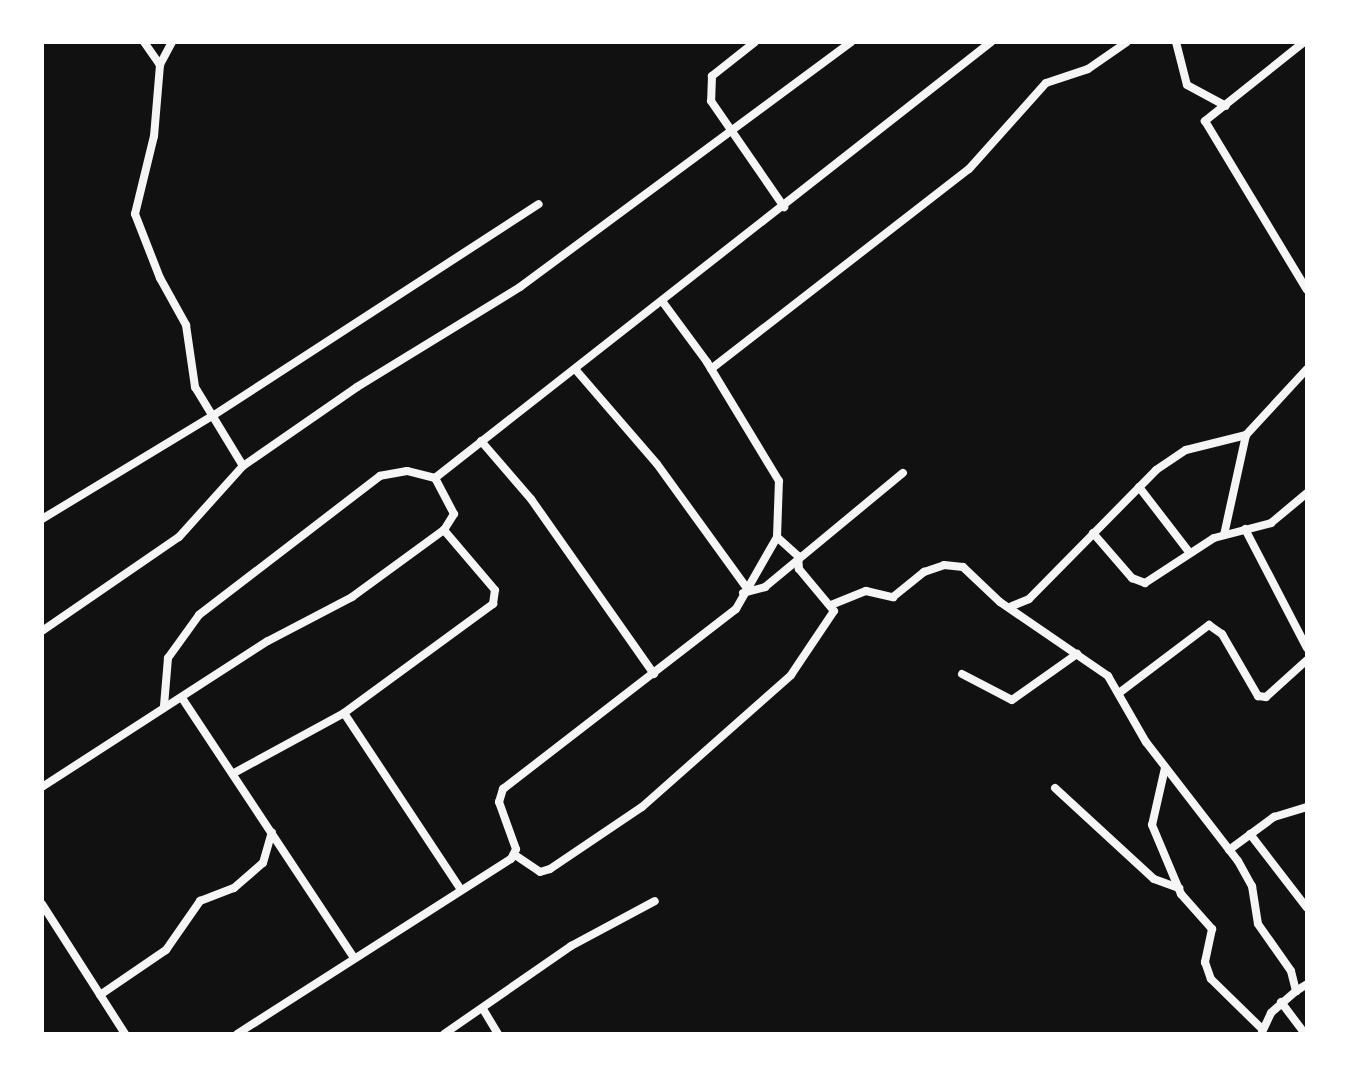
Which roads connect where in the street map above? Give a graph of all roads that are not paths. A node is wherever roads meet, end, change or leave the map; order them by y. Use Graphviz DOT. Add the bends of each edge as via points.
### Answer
graph roads {
  1 [pos="144,42"];
  2 [pos="172,42"];
  3 [pos="755,42"];
  4 [pos="834,42"];
  5 [pos="851,42"];
  6 [pos="991,42"];
  7 [pos="1127,42"];
  8 [pos="1176,42"];
  9 [pos="1304,42"];
  10 [pos="840,51"];
  11 [pos="160,65"];
  12 [pos="1226,106"];
  13 [pos="731,135"];
  14 [pos="539,204"];
  15 [pos="784,207"];
  16 [pos="1307,290"];
  17 [pos="662,301"];
  18 [pos="575,369"];
  19 [pos="711,369"];
  20 [pos="1307,369"];
  21 [pos="214,415"];
  22 [pos="1246,435"];
  23 [pos="481,441"];
  24 [pos="243,466"];
  25 [pos="903,473"];
  26 [pos="435,478"];
  27 [pos="1139,487"];
  28 [pos="1307,493"];
  29 [pos="42,519"];
  30 [pos="1245,529"];
  31 [pos="444,530"];
  32 [pos="1093,533"];
  33 [pos="1224,535"];
  34 [pos="777,537"];
  35 [pos="1189,552"];
  36 [pos="798,556"];
  37 [pos="744,590"];
  38 [pos="831,605"];
  39 [pos="1012,606"];
  40 [pos="42,631"];
  41 [pos="1307,648"];
  42 [pos="1077,654"];
  43 [pos="1307,660"];
  44 [pos="654,674"];
  45 [pos="962,674"];
  46 [pos="1119,693"];
  47 [pos="182,698"];
  48 [pos="164,706"];
  49 [pos="344,713"];
  50 [pos="1165,768"];
  51 [pos="234,773"];
  52 [pos="42,787"];
  53 [pos="1055,788"];
  54 [pos="1307,807"];
  55 [pos="272,831"];
  56 [pos="1250,834"];
  57 [pos="1229,850"];
  58 [pos="515,855"];
  59 [pos="460,888"];
  60 [pos="1179,888"];
  61 [pos="655,901"];
  62 [pos="42,904"];
  63 [pos="1307,908"];
  64 [pos="353,956"];
  65 [pos="1307,984"];
  66 [pos="1296,991"];
  67 [pos="100,995"];
  68 [pos="1281,1002"];
  69 [pos="483,1009"];
  70 [pos="1262,1032"];
  71 [pos="125,1034"];
  72 [pos="237,1034"];
  73 [pos="444,1034"];
  74 [pos="498,1034"];
  75 [pos="1305,1034"];
  1 -- 11 [label="street"];
  2 -- 11 [label="street"];
  3 -- 13 [label="street" via="708,84 713,107"];
  4 -- 10 [label="street"];
  5 -- 10 [label="street"];
  6 -- 15 [label="street"];
  7 -- 19 [label="street" via="1088,69 1046,83 969,169"];
  8 -- 12 [label="street" via="1187,85"];
  9 -- 12 [label="street"];
  10 -- 13 [label="street"];
  11 -- 21 [label="street" via="154,136 135,214 160,278 186,325 195,387"];
  12 -- 16 [label="street" via="1205,121"];
  13 -- 15 [label="street"];
  13 -- 24 [label="street" via="520,287 357,387"];
  14 -- 21 [label="street"];
  15 -- 17 [label="street"];
  17 -- 18 [label="street"];
  17 -- 19 [label="street"];
  18 -- 23 [label="street"];
  18 -- 37 [label="street" via="657,464"];
  19 -- 34 [label="street" via="777,477 782,502"];
  20 -- 22 [label="street"];
  21 -- 24 [label="street"];
  21 -- 29 [label="street"];
  22 -- 27 [label="street" via="1186,450"];
  22 -- 33 [label="street"];
  23 -- 26 [label="street"];
  23 -- 44 [label="street" via="531,499"];
  24 -- 40 [label="street" via="179,537"];
  25 -- 36 [label="street"];
  26 -- 31 [label="street" via="454,514"];
  26 -- 48 [label="street" via="407,471 380,476 199,615 168,658"];
  27 -- 32 [label="street"];
  27 -- 35 [label="street"];
  28 -- 30 [label="street" via="1271,523"];
  30 -- 33 [label="street"];
  30 -- 41 [label="street"];
  31 -- 47 [label="street" via="352,597 274,637"];
  31 -- 49 [label="street" via="497,598"];
  32 -- 35 [label="street" via="1139,583 1157,578"];
  32 -- 39 [label="street" via="1029,599"];
  33 -- 35 [label="street"];
  34 -- 36 [label="street"];
  34 -- 37 [label="street"];
  36 -- 37 [label="street" via="765,587"];
  36 -- 38 [label="street" via="799,569"];
  37 -- 44 [label="street" via="731,616"];
  38 -- 39 [label="street" via="866,591 893,597 924,572 944,565 963,567"];
  38 -- 58 [label="street" via="833,613 787,680 642,807 545,871"];
  39 -- 42 [label="street"];
  42 -- 45 [label="street" via="1012,700"];
  42 -- 46 [label="street" via="1108,676"];
  43 -- 46 [label="street" via="1266,697 1258,696 1222,634 1209,625"];
  44 -- 58 [label="street" via="503,789 499,802"];
  46 -- 50 [label="street"];
  47 -- 48 [label="street"];
  47 -- 51 [label="street"];
  48 -- 52 [label="street"];
  49 -- 51 [label="street"];
  49 -- 59 [label="street"];
  50 -- 57 [label="street"];
  50 -- 60 [label="street" via="1152,825"];
  51 -- 55 [label="street"];
  53 -- 60 [label="street" via="1154,879"];
  54 -- 56 [label="street" via="1274,817"];
  55 -- 64 [label="street"];
  55 -- 67 [label="street" via="263,863 234,888 200,901 166,950"];
  56 -- 57 [label="street"];
  56 -- 63 [label="street"];
  57 -- 66 [label="street" via="1252,886 1258,924 1287,962"];
  58 -- 59 [label="street"];
  59 -- 64 [label="street"];
  60 -- 70 [label="street" via="1212,929 1205,962 1211,979"];
  61 -- 69 [label="street" via="571,946"];
  62 -- 67 [label="street"];
  64 -- 72 [label="street"];
  65 -- 66 [label="street"];
  66 -- 68 [label="street"];
  67 -- 71 [label="street"];
  68 -- 70 [label="street"];
  68 -- 75 [label="street"];
  69 -- 73 [label="street"];
  69 -- 74 [label="street"];
}
